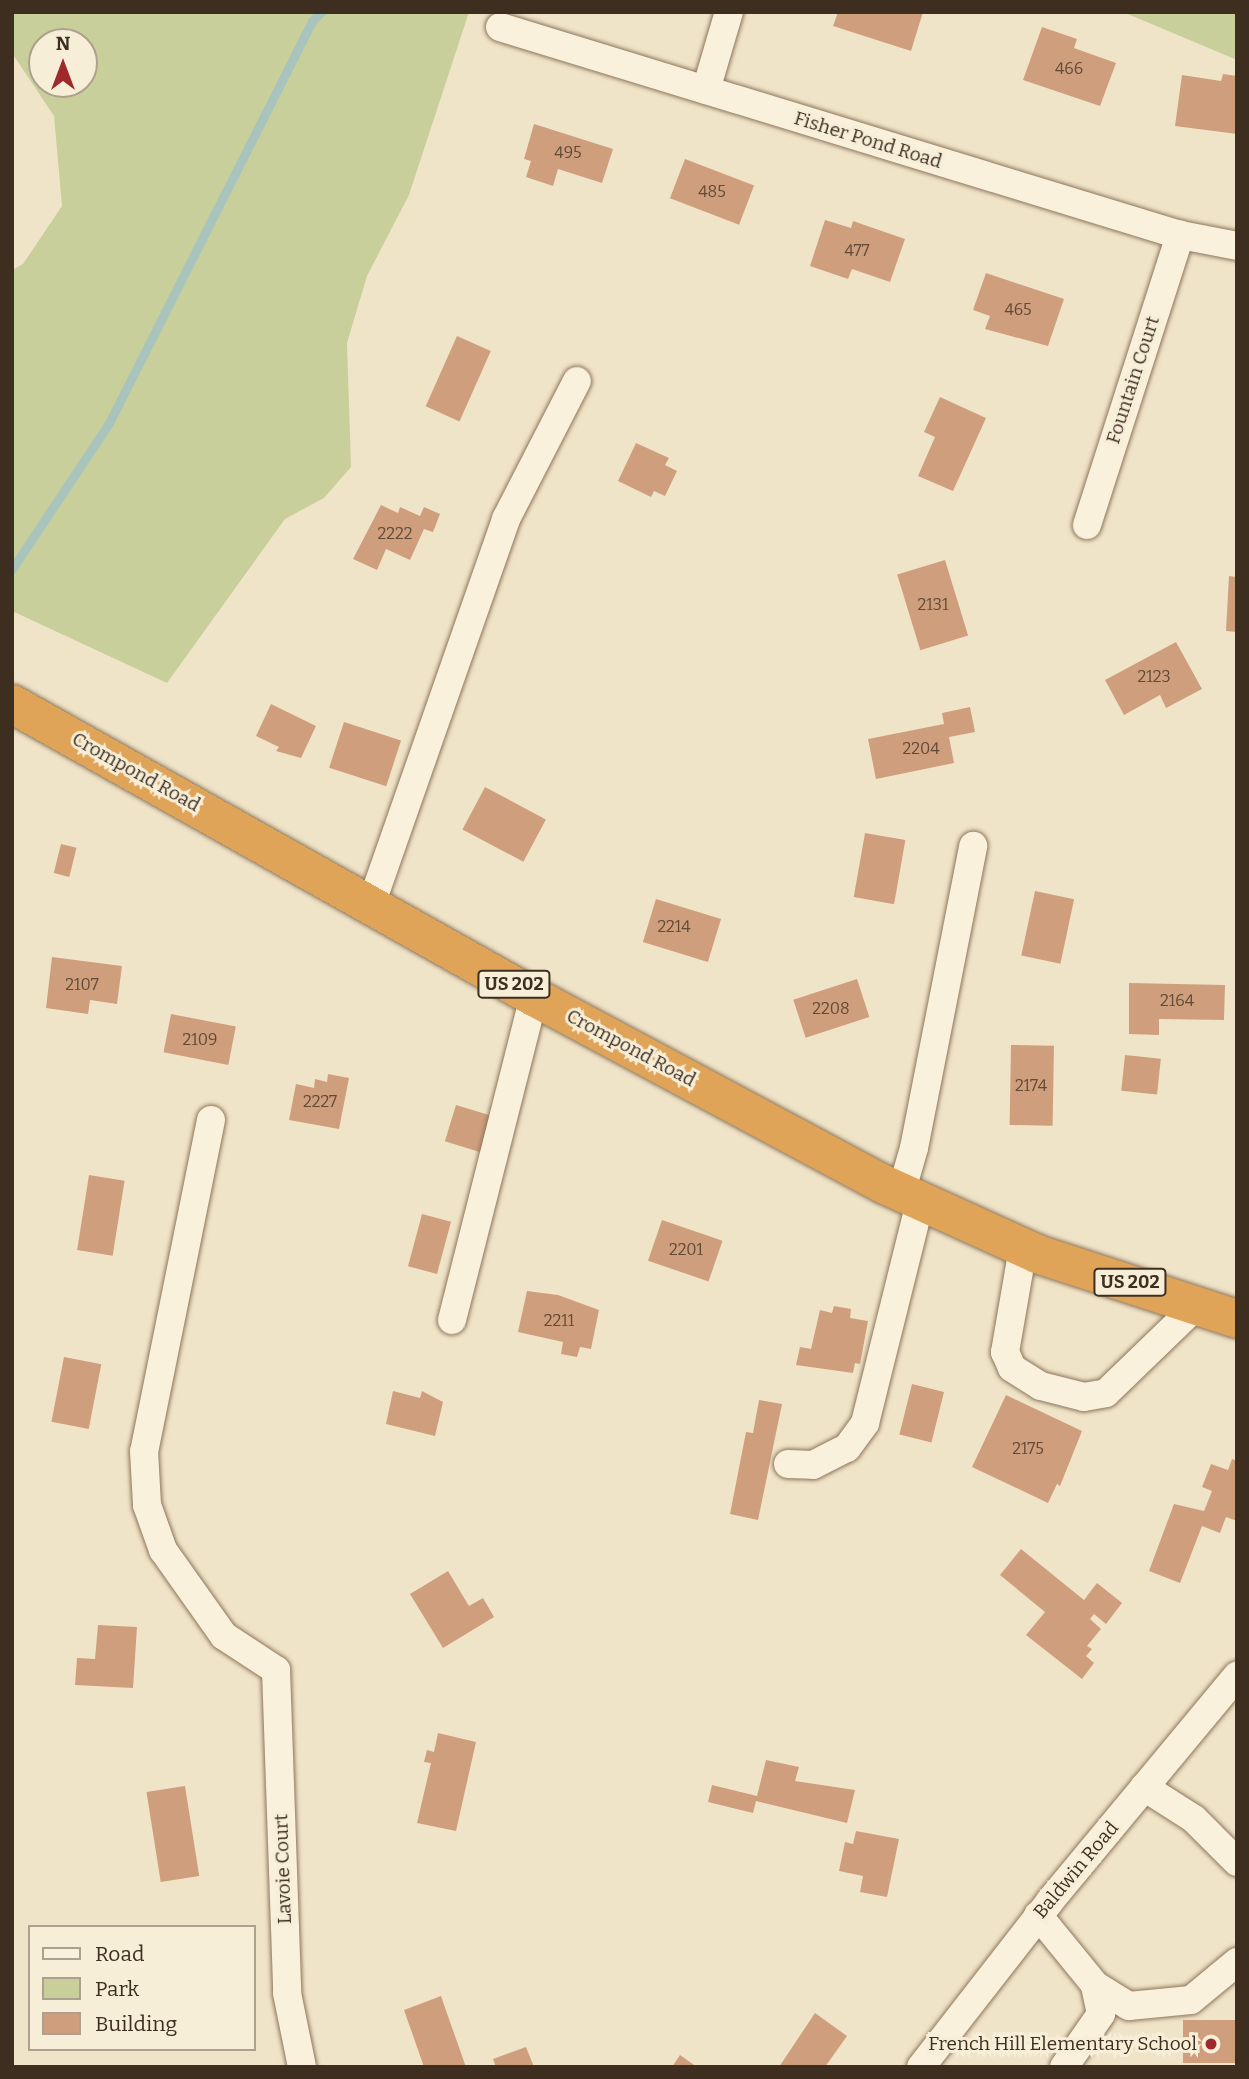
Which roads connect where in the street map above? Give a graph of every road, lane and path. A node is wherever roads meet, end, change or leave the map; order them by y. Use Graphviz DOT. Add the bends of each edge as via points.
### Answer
graph roads {
  1 [pos="729,12"];
  2 [pos="500,27"];
  3 [pos="706,90"];
  4 [pos="1180,235"];
  5 [pos="1237,246"];
  6 [pos="577,381"];
  7 [pos="1087,525"];
  8 [pos="12,704"];
  9 [pos="973,846"];
  10 [pos="372,902"];
  11 [pos="534,997"];
  12 [pos="211,1120"];
  13 [pos="911,1197"];
  14 [pos="1023,1248"];
  15 [pos="1196,1305"];
  16 [pos="1237,1319"];
  17 [pos="452,1320"];
  18 [pos="788,1464"];
  19 [pos="1235,1682"];
  20 [pos="1144,1787"];
  21 [pos="1232,1848"];
  22 [pos="1038,1916"];
  23 [pos="1237,1962"];
  24 [pos="1095,1985"];
  25 [pos="302,2067"];
  26 [pos="921,2067"];
  27 [pos="1064,2067"];
  1 -- 3 [label="street"];
  2 -- 3 [label="street, Fisher Pond Road"];
  3 -- 4 [label="street, Fisher Pond Road"];
  4 -- 5 [label="street, Fisher Pond Road"];
  4 -- 7 [label="street, Fountain Court"];
  6 -- 10 [label="street" via="506,519"];
  8 -- 10 [label="highway, Crompond Road / US 202"];
  9 -- 13 [label="street" via="914,1149"];
  10 -- 11 [label="highway, Crompond Road / US 202"];
  11 -- 13 [label="highway, Crompond Road / US 202"];
  11 -- 17 [label="street"];
  12 -- 25 [label="street, Lavoie Court" via="144,1451 147,1505 163,1550 224,1636 276,1670 287,1993"];
  13 -- 14 [label="highway, Crompond Road / US 202"];
  13 -- 18 [label="street" via="866,1423 847,1448 813,1465"];
  14 -- 15 [label="highway, Crompond Road / US 202"];
  14 -- 15 [label="street" via="1005,1352 1012,1368 1041,1386 1084,1397 1106,1393"];
  15 -- 16 [label="highway, Crompond Road / US 202"];
  19 -- 20 [label="street, Baldwin Road"];
  20 -- 21 [label="street"];
  20 -- 22 [label="street, Baldwin Road"];
  22 -- 24 [label="street"];
  22 -- 26 [label="street, Baldwin Road"];
  23 -- 24 [label="street" via="1191,2000 1129,2007"];
  24 -- 27 [label="street" via="1101,2014"];
}
